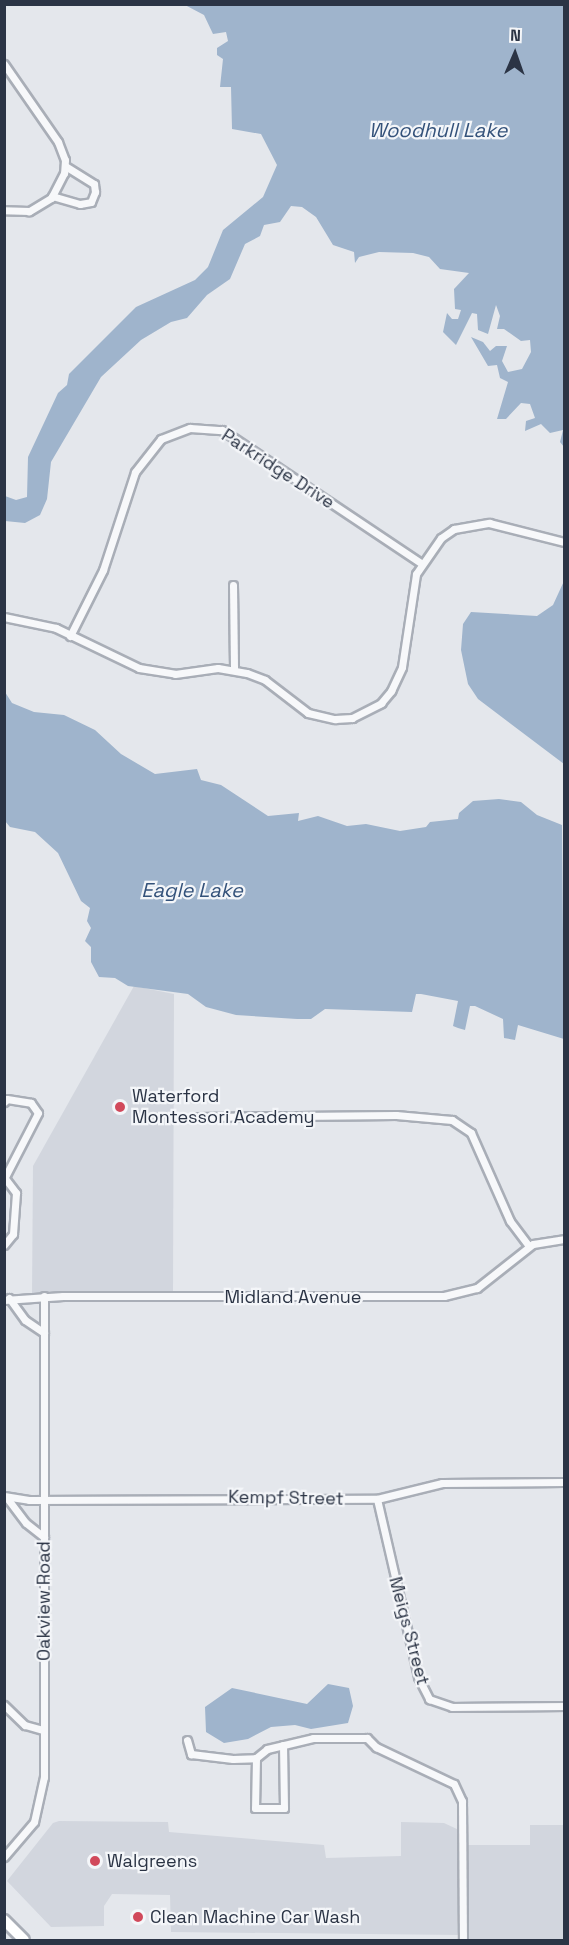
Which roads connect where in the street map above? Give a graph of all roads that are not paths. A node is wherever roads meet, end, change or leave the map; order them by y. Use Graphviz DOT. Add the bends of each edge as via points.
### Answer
graph roads {
  1 [pos="4,64"];
  2 [pos="65,166"];
  3 [pos="52,196"];
  4 [pos="4,210"];
  5 [pos="564,542"];
  6 [pos="421,563"];
  7 [pos="233,585"];
  8 [pos="4,618"];
  9 [pos="70,636"];
  10 [pos="234,670"];
  11 [pos="4,1102"];
  12 [pos="198,1117"];
  13 [pos="5,1177"];
  14 [pos="564,1239"];
  15 [pos="4,1245"];
  16 [pos="530,1246"];
  17 [pos="44,1296"];
  18 [pos="7,1299"];
  19 [pos="44,1333"];
  20 [pos="564,1482"];
  21 [pos="5,1497"];
  22 [pos="44,1499"];
  23 [pos="377,1499"];
  24 [pos="44,1537"];
  25 [pos="4,1705"];
  26 [pos="564,1706"];
  27 [pos="44,1730"];
  28 [pos="187,1740"];
  29 [pos="283,1745"];
  30 [pos="256,1758"];
  31 [pos="4,1857"];
  32 [pos="4,1920"];
  33 [pos="24,1941"];
  34 [pos="463,1941"];
  1 -- 2 [label="street" via="58,142"];
  2 -- 3 [label="street"];
  2 -- 3 [label="street" via="94,184 91,202 80,204"];
  3 -- 4 [label="street" via="29,211"];
  5 -- 6 [label="street" via="504,525 473,524 441,538"];
  6 -- 9 [label="street, Parkridge Drive" via="222,430 190,428 161,439 135,472 102,570"];
  6 -- 10 [label="street" via="411,591 402,667 391,691 368,711 352,718 319,717 265,680"];
  7 -- 10 [label="street"];
  8 -- 9 [label="street" via="37,623"];
  9 -- 10 [label="street" via="122,663 163,673"];
  11 -- 13 [label="street" via="8,1098 32,1103 38,1113"];
  12 -- 16 [label="street" via="396,1116 452,1120 471,1133 507,1214"];
  13 -- 15 [label="street" via="16,1193 14,1234"];
  14 -- 16 [label="street, Midland Avenue"];
  16 -- 17 [label="street, Midland Avenue" via="477,1288 444,1296"];
  17 -- 18 [label="street, Midland Avenue"];
  17 -- 19 [label="street, Oakview Road"];
  18 -- 19 [label="street" via="24,1320"];
  19 -- 22 [label="street, Oakview Road"];
  20 -- 23 [label="street, Kempf Street" via="442,1483"];
  21 -- 22 [label="street, Kempf Street"];
  21 -- 24 [label="street, Kempf Street" via="26,1523"];
  22 -- 23 [label="street, Kempf Street"];
  22 -- 24 [label="street, Oakview Road"];
  23 -- 26 [label="street, Meigs Street" via="418,1677 429,1699 452,1707"];
  24 -- 27 [label="street, Oakview Road"];
  25 -- 27 [label="street" via="25,1725"];
  27 -- 31 [label="street, Oakview Road" via="39,1810 29,1830"];
  28 -- 30 [label="street" via="191,1754"];
  29 -- 30 [label="street" via="267,1749"];
  29 -- 30 [label="street" via="284,1808 255,1808"];
  29 -- 34 [label="street" via="313,1738 367,1738 376,1747 454,1784 462,1801"];
  32 -- 33 [label="main road"];
}
